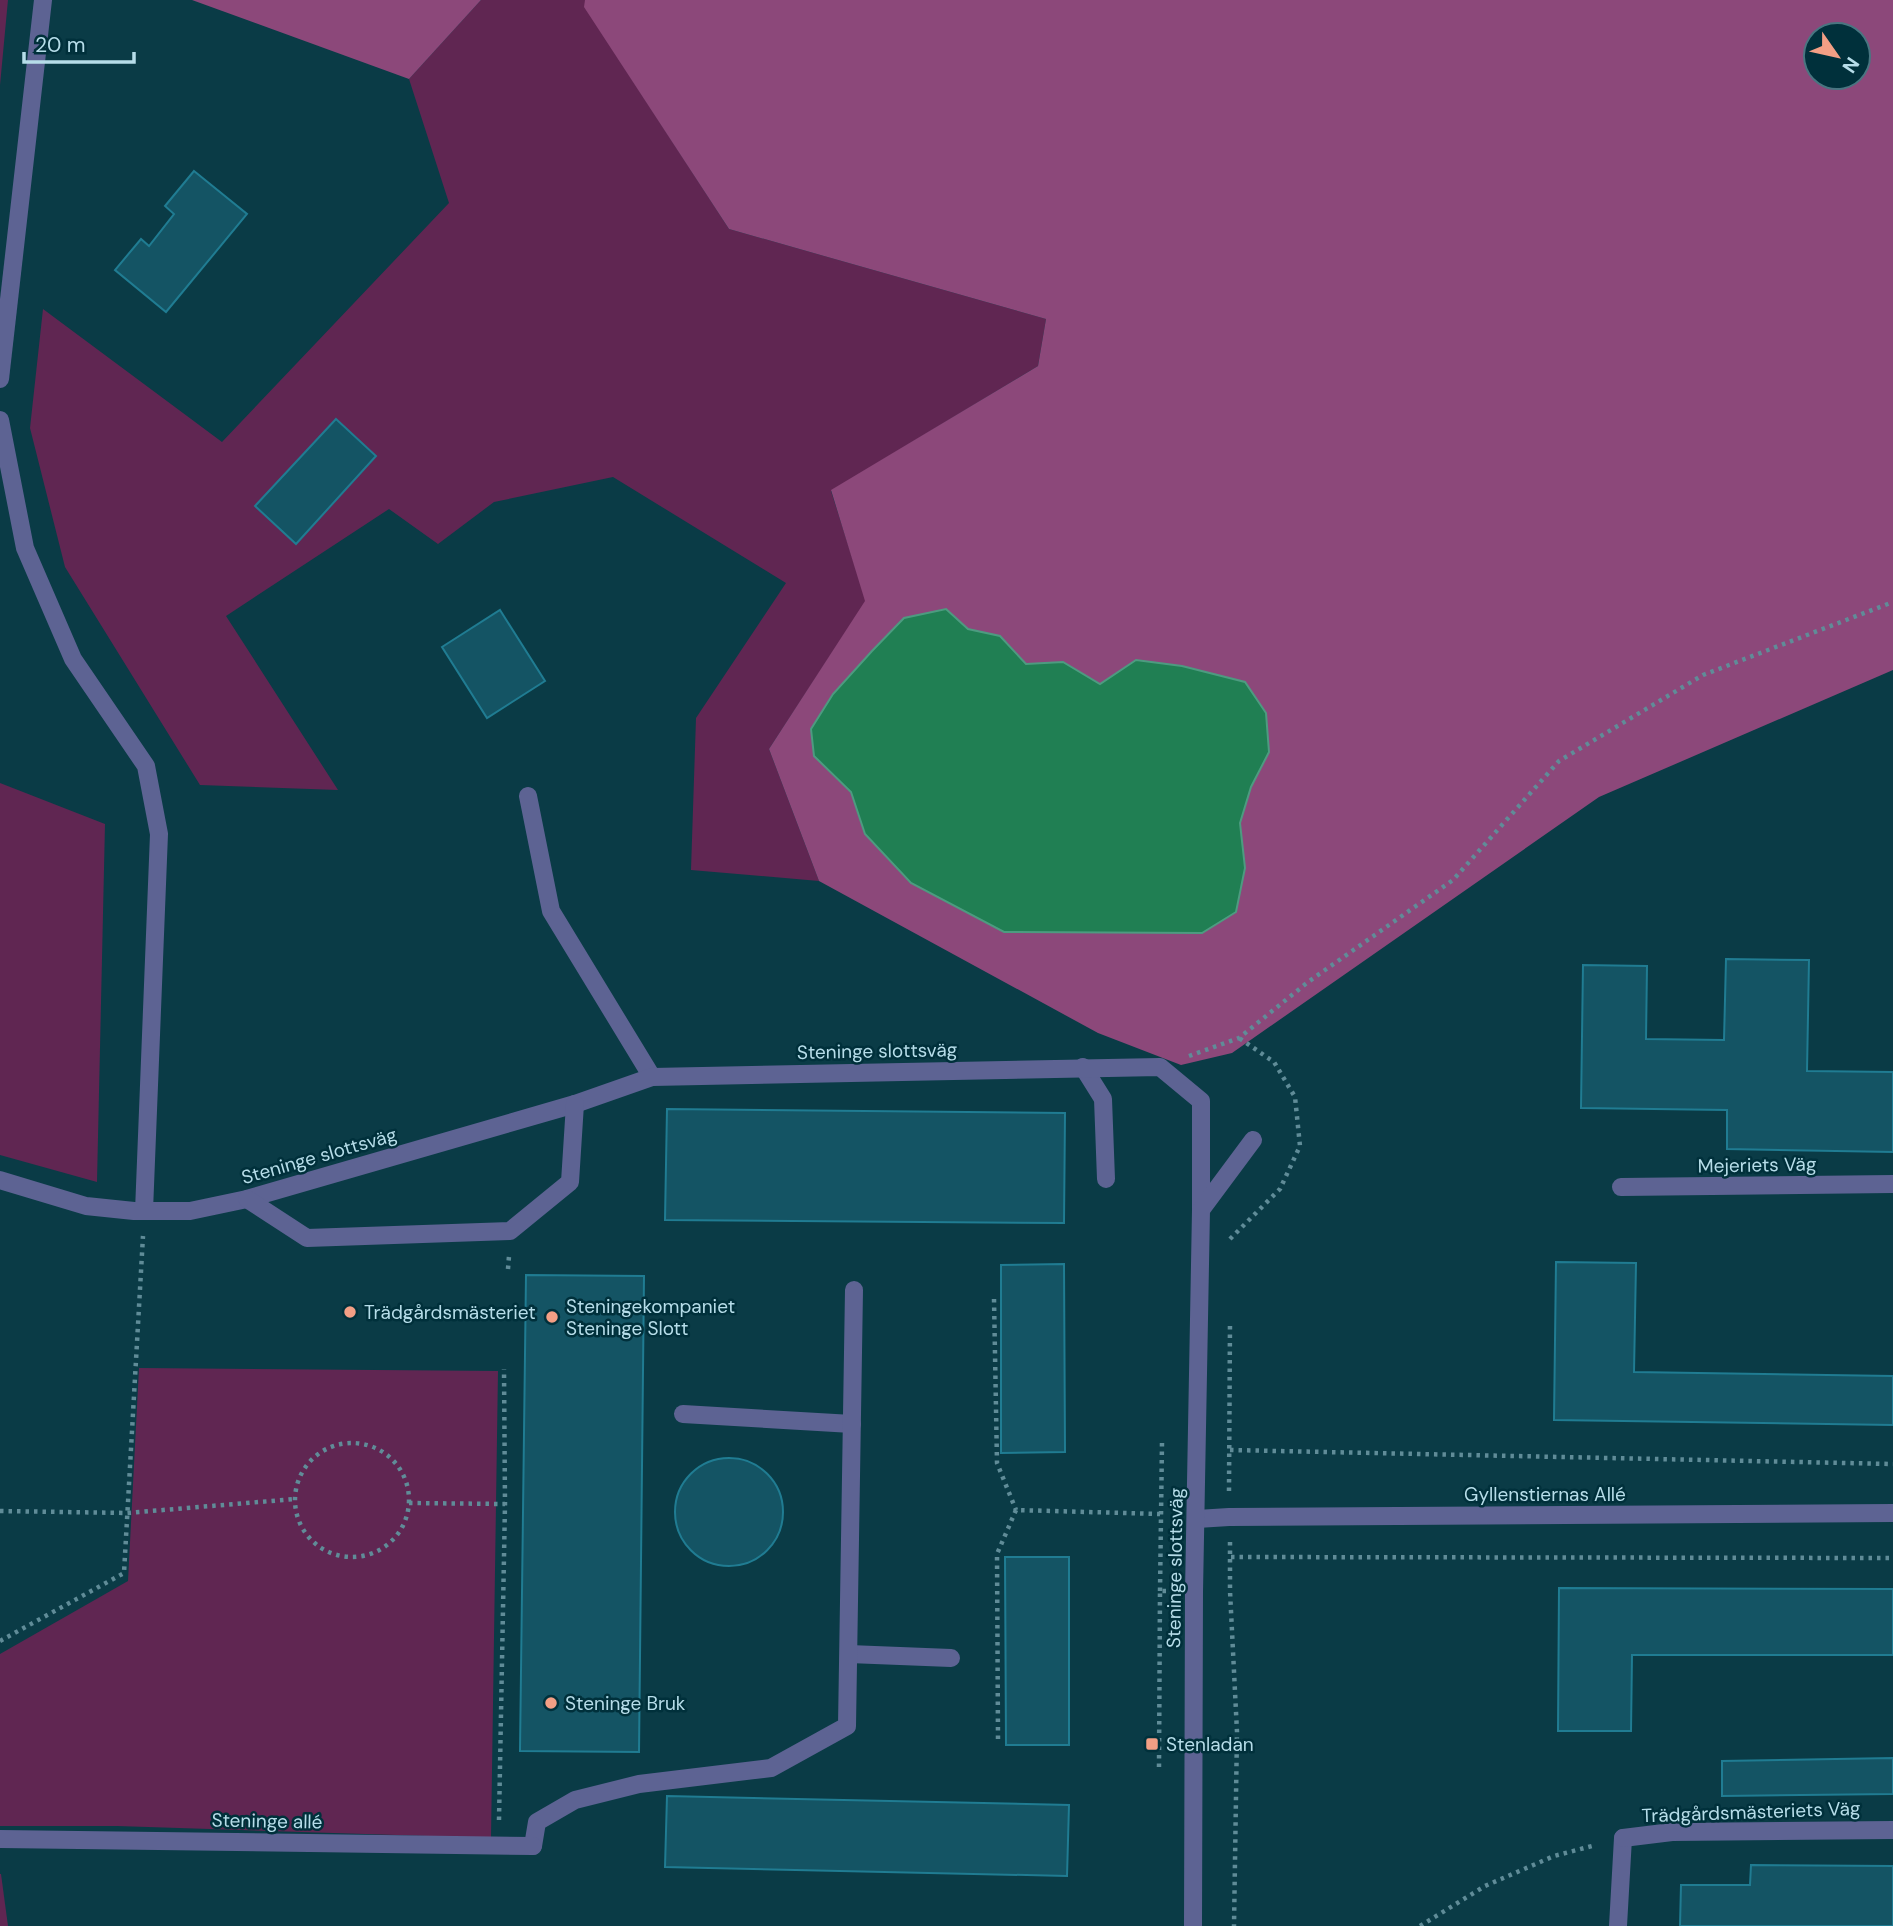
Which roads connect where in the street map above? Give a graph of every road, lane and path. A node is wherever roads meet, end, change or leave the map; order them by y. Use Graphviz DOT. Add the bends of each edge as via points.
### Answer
graph roads {
  1 [pos="43,0"];
  2 [pos="0,379"];
  3 [pos="0,420"];
  4 [pos="1893,602"];
  5 [pos="528,796"];
  6 [pos="1239,1038"];
  7 [pos="1083,1067"];
  8 [pos="1160,1067"];
  9 [pos="652,1077"];
  10 [pos="575,1104"];
  11 [pos="1253,1140"];
  12 [pos="1106,1179"];
  13 [pos="0,1180"];
  14 [pos="1893,1184"];
  15 [pos="1621,1187"];
  16 [pos="247,1199"];
  17 [pos="1201,1210"];
  18 [pos="144,1211"];
  19 [pos="1230,1251"];
  20 [pos="854,1290"];
  21 [pos="994,1299"];
  22 [pos="1230,1317"];
  23 [pos="504,1369"];
  24 [pos="682,1414"];
  25 [pos="852,1424"];
  26 [pos="1162,1442"];
  27 [pos="1230,1450"];
  28 [pos="1893,1464"];
  29 [pos="295,1499"];
  30 [pos="409,1503"];
  31 [pos="505,1504"];
  32 [pos="1016,1510"];
  33 [pos="0,1511"];
  34 [pos="127,1513"];
  35 [pos="1893,1513"];
  36 [pos="1160,1514"];
  37 [pos="1229,1517"];
  38 [pos="1197,1519"];
  39 [pos="1231,1557"];
  40 [pos="1893,1558"];
  41 [pos="1160,1591"];
  42 [pos="0,1642"];
  43 [pos="849,1654"];
  44 [pos="951,1658"];
  45 [pos="998,1739"];
  46 [pos="1893,1830"];
  47 [pos="1623,1838"];
  48 [pos="0,1839"];
  49 [pos="499,1845"];
  50 [pos="1193,1926"];
  51 [pos="1234,1926"];
  52 [pos="1420,1926"];
  53 [pos="1618,1926"];
  1 -- 2 [label="street"];
  3 -- 18 [label="street" via="25,548 73,659 146,766 159,834"];
  4 -- 6 [label="path" via="1703,675 1559,761 1453,880 1308,982"];
  5 -- 9 [label="street" via="551,911"];
  6 -- 8 [label="path"];
  6 -- 19 [label="path" via="1274,1062 1295,1097 1300,1146 1280,1189 1230,1238"];
  7 -- 8 [label="street, Steninge slottsväg"];
  7 -- 9 [label="street, Steninge slottsväg"];
  7 -- 12 [label="street" via="1103,1099"];
  8 -- 17 [label="street, Steninge slottsväg" via="1200,1101"];
  9 -- 10 [label="street, Steninge slottsväg"];
  10 -- 16 [label="street, Steninge slottsväg"];
  10 -- 16 [label="street" via="569,1182 510,1231 307,1238"];
  11 -- 17 [label="street"];
  13 -- 18 [label="street" via="86,1206"];
  14 -- 15 [label="street, Mejeriets Väg"];
  16 -- 18 [label="street, Steninge slottsväg" via="190,1211"];
  17 -- 38 [label="street, Steninge slottsväg"];
  18 -- 34 [label="path"];
  20 -- 25 [label="street"];
  21 -- 32 [label="path" via="997,1463"];
  22 -- 27 [label="path"];
  23 -- 31 [label="path"];
  24 -- 25 [label="street"];
  25 -- 43 [label="street"];
  26 -- 36 [label="path"];
  27 -- 28 [label="path"];
  27 -- 37 [label="path"];
  29 -- 30 [label="path" via="307,1536 322,1549 360,1557 379,1551 394,1539 405,1522"];
  29 -- 30 [label="path" via="307,1465 337,1445 354,1443 388,1455 404,1477"];
  29 -- 34 [label="path"];
  30 -- 31 [label="path"];
  31 -- 49 [label="path"];
  32 -- 36 [label="path"];
  32 -- 45 [label="path" via="997,1554"];
  33 -- 34 [label="path"];
  34 -- 42 [label="path" via="124,1573"];
  35 -- 37 [label="street, Gyllenstiernas Allé"];
  36 -- 41 [label="path"];
  37 -- 38 [label="street, Gyllenstiernas Allé"];
  37 -- 39 [label="path"];
  38 -- 50 [label="street, Steninge slottsväg"];
  39 -- 40 [label="path"];
  39 -- 51 [label="path" via="1237,1732"];
  43 -- 44 [label="street"];
  43 -- 49 [label="street, Steninge allé" via="847,1726 771,1768 639,1784 575,1800 537,1822 533,1846"];
  46 -- 47 [label="street, Trädgårdsmästeriets Väg" via="1672,1832"];
  47 -- 52 [label="path, Trädgårdsmästeriets Väg" via="1554,1856 1485,1886"];
  47 -- 53 [label="street"];
  48 -- 49 [label="street, Steninge allé"];
}
